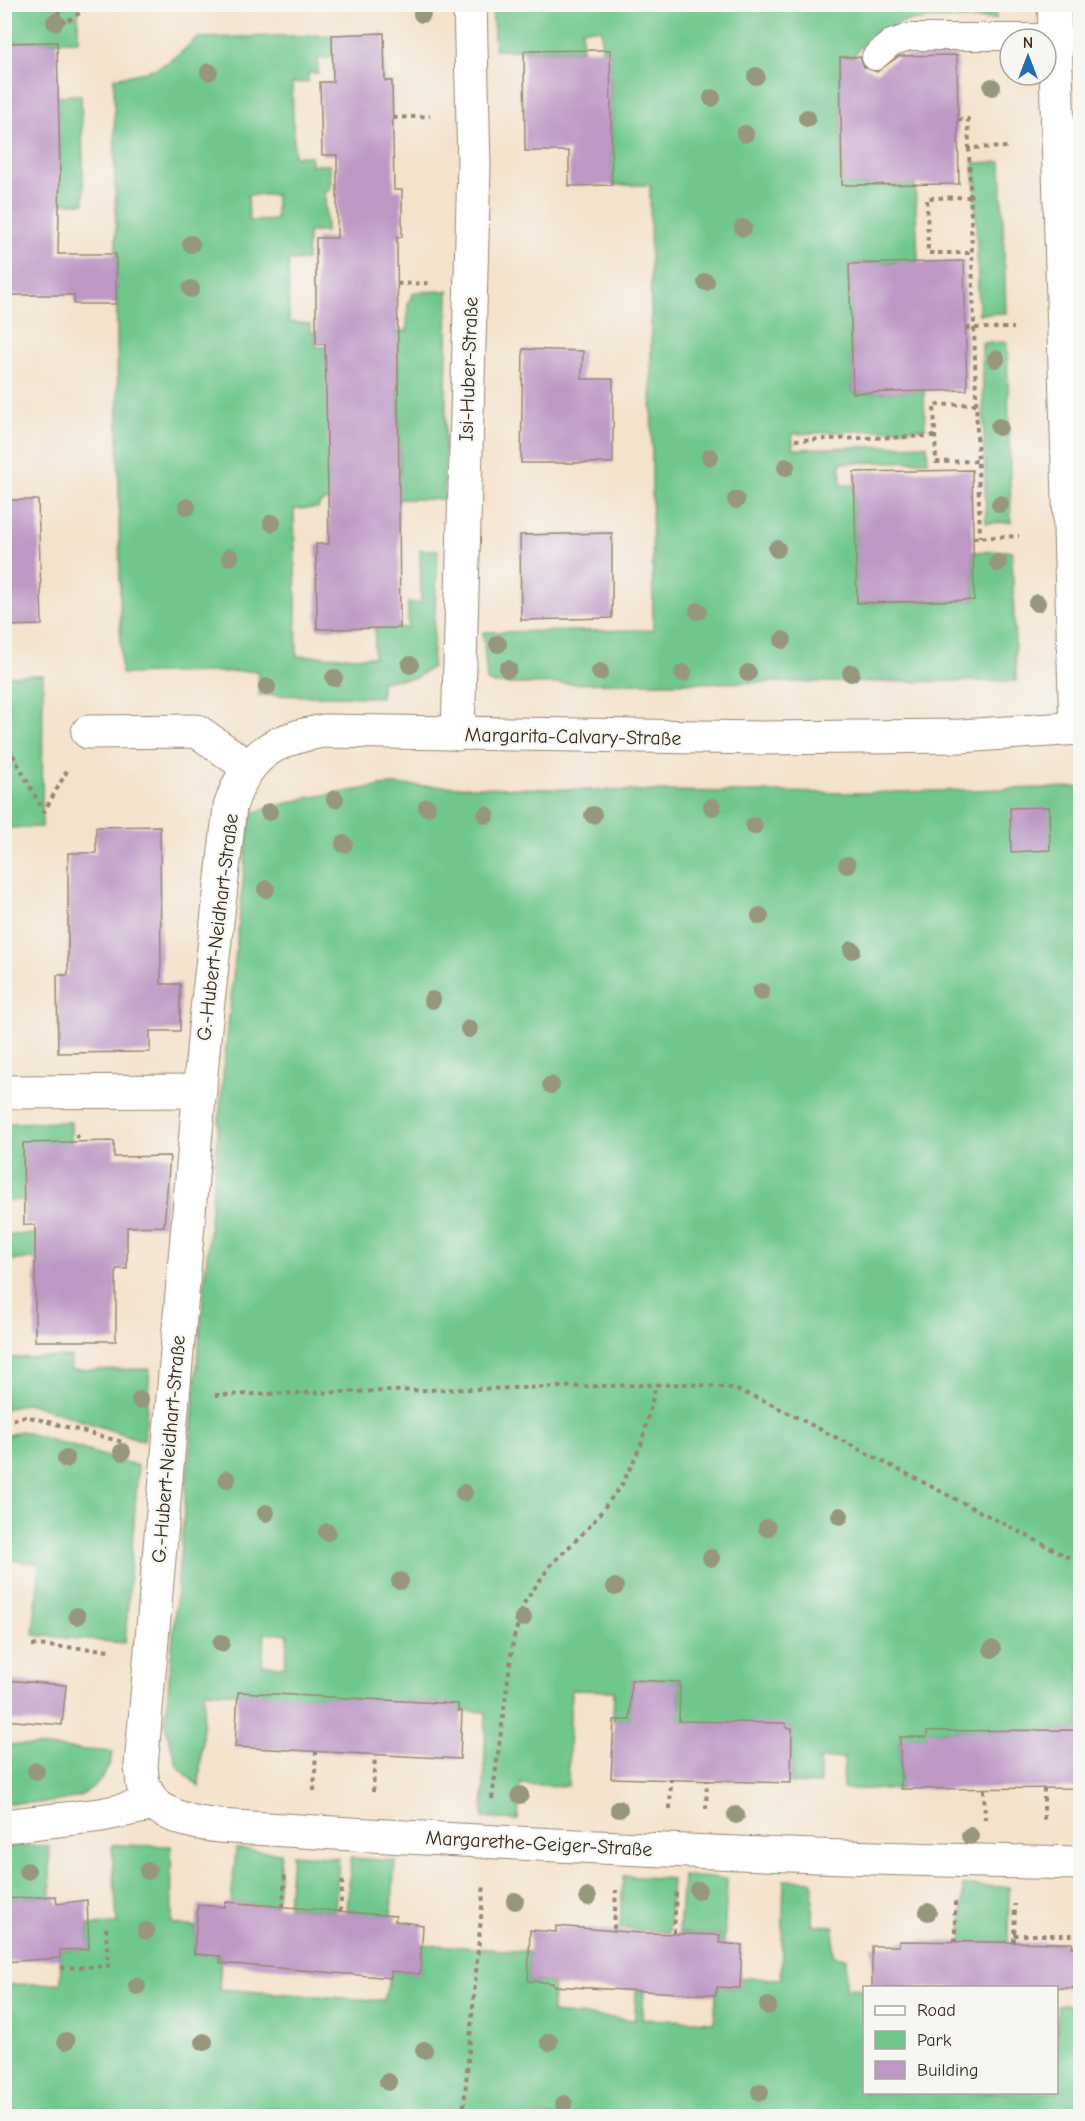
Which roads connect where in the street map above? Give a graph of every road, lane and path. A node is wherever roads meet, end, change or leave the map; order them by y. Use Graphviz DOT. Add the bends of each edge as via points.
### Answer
graph roads {
  1 [pos="12,4"];
  2 [pos="52,4"];
  3 [pos="93,4"];
  4 [pos="470,4"];
  5 [pos="1054,4"];
  6 [pos="4,20"];
  7 [pos="1055,27"];
  8 [pos="998,37"];
  9 [pos="875,57"];
  10 [pos="1058,87"];
  11 [pos="958,120"];
  12 [pos="1008,147"];
  13 [pos="969,148"];
  14 [pos="970,197"];
  15 [pos="971,253"];
  16 [pos="966,328"];
  17 [pos="974,328"];
  18 [pos="1014,328"];
  19 [pos="976,404"];
  20 [pos="934,436"];
  21 [pos="795,441"];
  22 [pos="978,461"];
  23 [pos="1019,536"];
  24 [pos="980,537"];
  25 [pos="974,538"];
  26 [pos="1078,728"];
  27 [pos="88,732"];
  28 [pos="458,734"];
  29 [pos="4,739"];
  30 [pos="248,767"];
  31 [pos="200,1090"];
  32 [pos="4,1092"];
  33 [pos="656,1385"];
  34 [pos="172,1396"];
  35 [pos="4,1422"];
  36 [pos="168,1453"];
  37 [pos="1080,1563"];
  38 [pos="32,1645"];
  39 [pos="150,1652"];
  40 [pos="492,1802"];
  41 [pos="154,1804"];
  42 [pos="4,1826"];
  43 [pos="1080,1863"];
  44 [pos="485,1879"];
  45 [pos="106,1924"];
  46 [pos="1014,1935"];
  47 [pos="1080,1935"];
  48 [pos="61,1968"];
  49 [pos="463,2116"];
  1 -- 6 [label="path"];
  2 -- 3 [label="path" via="64,23"];
  4 -- 28 [label="street, Isi-Huber-Straße" via="474,166"];
  5 -- 7 [label="street"];
  8 -- 9 [label="lane" via="909,37 891,43"];
  10 -- 26 [label="street"];
  11 -- 13 [label="path" via="968,119"];
  12 -- 13 [label="path"];
  13 -- 14 [label="path"];
  14 -- 15 [label="path"];
  14 -- 15 [label="path" via="927,198 928,253"];
  15 -- 17 [label="path"];
  16 -- 17 [label="path"];
  17 -- 18 [label="path"];
  17 -- 19 [label="path"];
  19 -- 20 [label="path" via="934,405"];
  19 -- 22 [label="path"];
  20 -- 21 [label="path"];
  20 -- 22 [label="path" via="936,462"];
  22 -- 24 [label="path"];
  23 -- 24 [label="path"];
  24 -- 25 [label="path"];
  26 -- 28 [label="street, Margarita-Calvary-Straße" via="949,737"];
  27 -- 29 [label="path" via="44,812"];
  27 -- 30 [label="street" via="197,731"];
  28 -- 30 [label="street, Margarita-Calvary-Straße" via="324,731 284,740"];
  30 -- 31 [label="street, G.-Hubert-Neidhart-Straße" via="237,786 228,819"];
  31 -- 32 [label="street"];
  31 -- 34 [label="street, G.-Hubert-Neidhart-Straße"];
  33 -- 34 [label="path"];
  33 -- 37 [label="path" via="732,1388 767,1402"];
  33 -- 40 [label="path" via="640,1445 623,1483 591,1524 550,1566 524,1603 513,1641"];
  34 -- 36 [label="street, G.-Hubert-Neidhart-Straße"];
  35 -- 36 [label="path" via="26,1416"];
  36 -- 39 [label="street, G.-Hubert-Neidhart-Straße"];
  38 -- 39 [label="path"];
  39 -- 41 [label="street, G.-Hubert-Neidhart-Straße" via="141,1766 143,1785"];
  41 -- 42 [label="street" via="80,1818"];
  41 -- 43 [label="street, Margarethe-Geiger-Straße" via="192,1823 236,1827 914,1861"];
  44 -- 49 [label="path"];
  45 -- 48 [label="path" via="108,1966"];
  46 -- 47 [label="path"];
}
